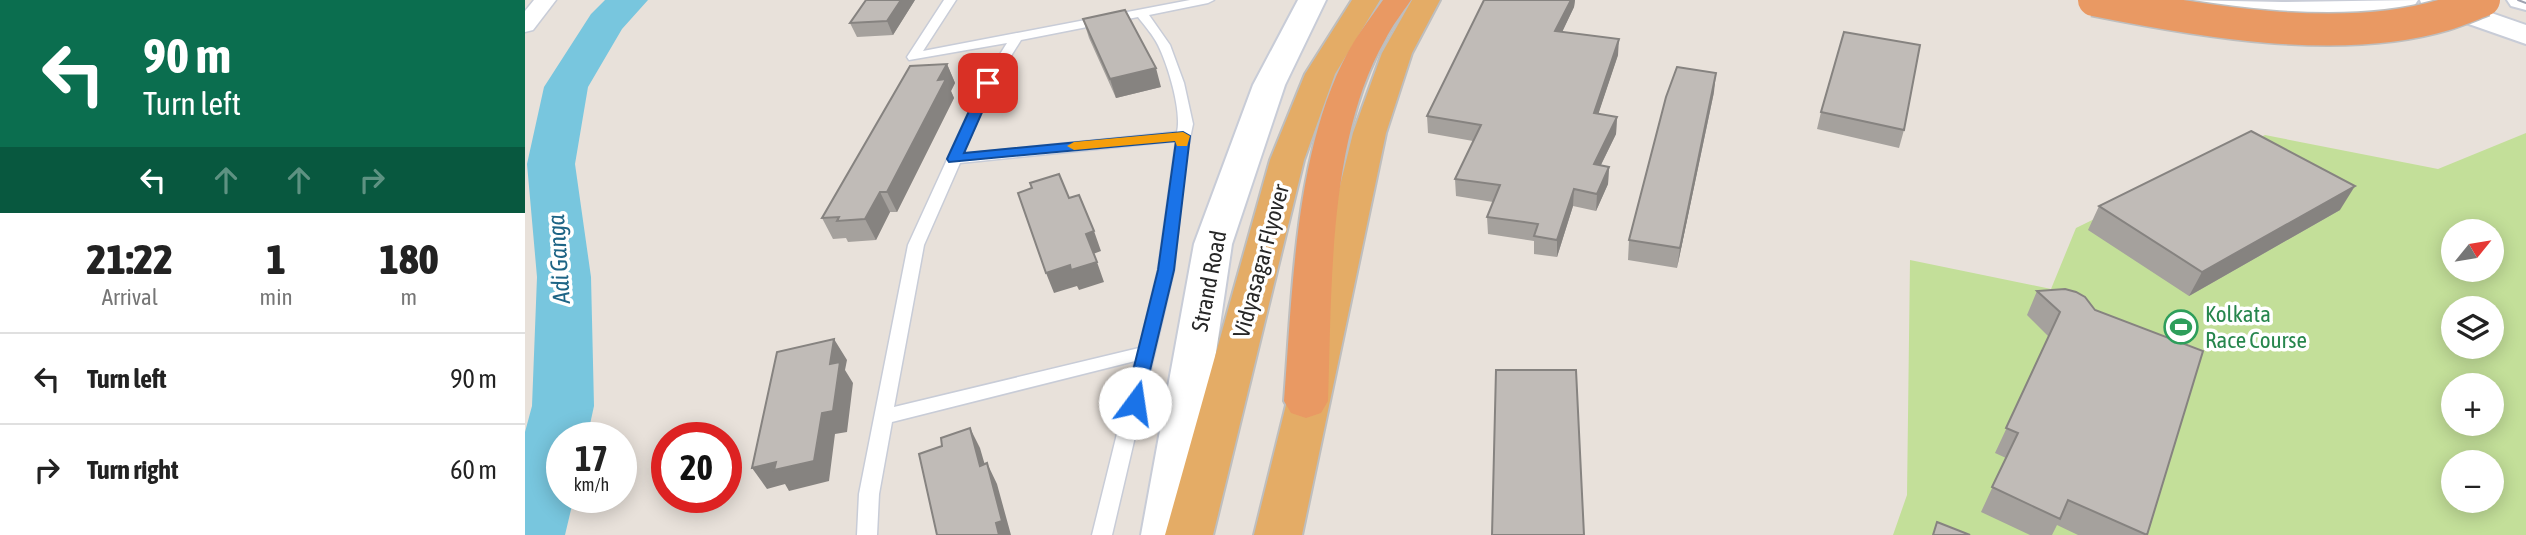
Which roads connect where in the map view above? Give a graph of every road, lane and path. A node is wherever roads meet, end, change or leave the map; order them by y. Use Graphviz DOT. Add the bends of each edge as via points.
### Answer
graph roads {
  1 [pos="545,0"];
  2 [pos="950,0"];
  3 [pos="1208,0"];
  4 [pos="1312,0"];
  5 [pos="1366,0"];
  6 [pos="1397,0"];
  7 [pos="1426,0"];
  8 [pos="2094,0"];
  9 [pos="2164,0"];
  10 [pos="2404,0"];
  11 [pos="2428,0"];
  12 [pos="2484,0"];
  13 [pos="1142,14"];
  14 [pos="525,25"];
  15 [pos="2526,36"];
  16 [pos="1015,39"];
  17 [pos="1183,136"];
  18 [pos="954,159"];
  19 [pos="1147,352"];
  20 [pos="1306,401"];
  21 [pos="883,418"];
  22 [pos="867,535"];
  23 [pos="1102,535"];
  24 [pos="1165,535"];
  25 [pos="1189,535"];
  26 [pos="1277,535"];
  1 -- 14 [label="street"];
  2 -- 16 [label="lane" via="913,57"];
  3 -- 13 [label="lane"];
  4 -- 24 [label="main road, Strand Road" via="1269,85 1213,244"];
  5 -- 25 [label="highway, Vidyasagar Flyover" via="1320,74 1287,160"];
  6 -- 20 [label="highway" via="1354,71 1336,132 1319,213"];
  7 -- 20 [label="highway" via="1385,87 1366,150"];
  8 -- 12 [label="highway, bridge" via="2209,21 2341,27 2416,22"];
  9 -- 10 [label="main road" via="2282,11"];
  11 -- 15 [label="main road"];
  13 -- 16 [label="lane"];
  13 -- 17 [label="lane" via="1164,45 1178,83 1186,124"];
  16 -- 18 [label="lane" via="988,83"];
  17 -- 18 [label="lane"];
  17 -- 19 [label="lane" via="1166,270"];
  18 -- 21 [label="lane" via="916,245"];
  19 -- 21 [label="lane"];
  19 -- 23 [label="lane"];
  20 -- 26 [label="highway"];
  21 -- 22 [label="lane" via="869,494"];
}
